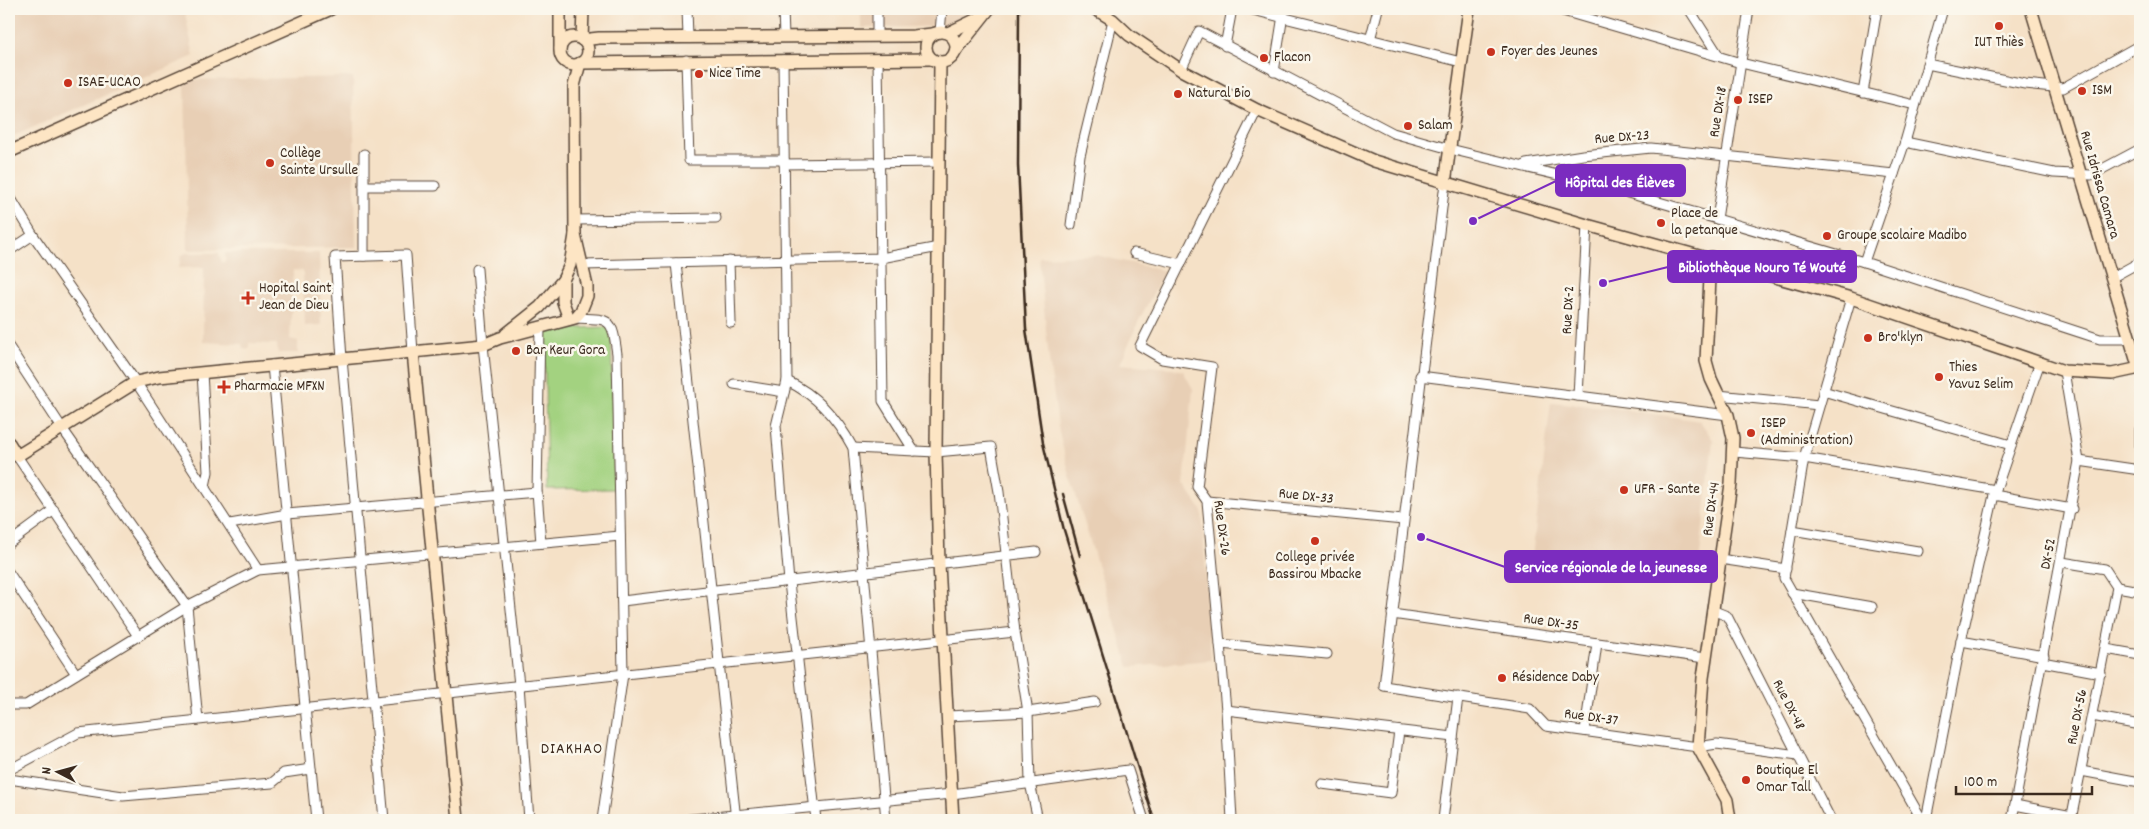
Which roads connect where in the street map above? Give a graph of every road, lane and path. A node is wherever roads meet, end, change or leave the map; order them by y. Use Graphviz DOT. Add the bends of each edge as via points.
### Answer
graph roads {
  1 [pos="330,9"];
  2 [pos="560,9"];
  3 [pos="583,9"];
  4 [pos="687,9"];
  5 [pos="784,9"];
  6 [pos="877,9"];
  7 [pos="942,9"];
  8 [pos="1095,9"];
  9 [pos="1232,9"];
  10 [pos="1249,9"];
  11 [pos="1378,9"];
  12 [pos="1469,9"];
  13 [pos="1556,9"];
  14 [pos="1689,9"];
  15 [pos="1749,9"];
  16 [pos="1877,9"];
  17 [pos="1943,9"];
  18 [pos="2031,9"];
  19 [pos="985,12"];
  20 [pos="1283,13"];
  21 [pos="1113,20"];
  22 [pos="940,33"];
  23 [pos="877,36"];
  24 [pos="688,37"];
  25 [pos="784,37"];
  26 [pos="582,40"];
  27 [pos="1370,40"];
  28 [pos="1225,46"];
  29 [pos="2140,46"];
  30 [pos="955,52"];
  31 [pos="562,56"];
  32 [pos="1719,56"];
  33 [pos="878,59"];
  34 [pos="686,60"];
  35 [pos="783,60"];
  36 [pos="935,61"];
  37 [pos="1462,62"];
  38 [pos="581,63"];
  39 [pos="1741,63"];
  40 [pos="1927,64"];
  41 [pos="1181,70"];
  42 [pos="1274,72"];
  43 [pos="574,86"];
  44 [pos="2055,88"];
  45 [pos="1864,92"];
  46 [pos="1915,105"];
  47 [pos="1257,110"];
  48 [pos="1905,142"];
  49 [pos="1450,149"];
  50 [pos="2140,149"];
  51 [pos="9,152"];
  52 [pos="364,154"];
  53 [pos="1727,156"];
  54 [pos="784,162"];
  55 [pos="939,162"];
  56 [pos="880,163"];
  57 [pos="1521,165"];
  58 [pos="1894,174"];
  59 [pos="2081,175"];
  60 [pos="1445,182"];
  61 [pos="364,186"];
  62 [pos="435,186"];
  63 [pos="9,195"];
  64 [pos="716,218"];
  65 [pos="1717,219"];
  66 [pos="575,220"];
  67 [pos="1070,225"];
  68 [pos="1587,225"];
  69 [pos="33,234"];
  70 [pos="575,235"];
  71 [pos="939,247"];
  72 [pos="9,251"];
  73 [pos="1134,253"];
  74 [pos="364,256"];
  75 [pos="1711,257"];
  76 [pos="881,258"];
  77 [pos="785,260"];
  78 [pos="729,261"];
  79 [pos="1864,262"];
  80 [pos="2140,262"];
  81 [pos="676,263"];
  82 [pos="1181,264"];
  83 [pos="583,265"];
  84 [pos="477,269"];
  85 [pos="2111,278"];
  86 [pos="563,280"];
  87 [pos="1851,298"];
  88 [pos="572,319"];
  89 [pos="731,323"];
  90 [pos="540,327"];
  91 [pos="500,338"];
  92 [pos="2129,339"];
  93 [pos="483,346"];
  94 [pos="9,347"];
  95 [pos="414,352"];
  96 [pos="342,359"];
  97 [pos="2040,362"];
  98 [pos="272,365"];
  99 [pos="2140,370"];
  100 [pos="2064,371"];
  101 [pos="202,373"];
  102 [pos="1420,376"];
  103 [pos="787,381"];
  104 [pos="136,382"];
  105 [pos="734,384"];
  106 [pos="1823,391"];
  107 [pos="784,392"];
  108 [pos="1718,395"];
  109 [pos="1578,396"];
  110 [pos="1819,405"];
  111 [pos="1728,415"];
  112 [pos="62,428"];
  113 [pos="2140,429"];
  114 [pos="9,443"];
  115 [pos="2140,443"];
  116 [pos="2011,445"];
  117 [pos="853,448"];
  118 [pos="914,451"];
  119 [pos="936,452"];
  120 [pos="1734,452"];
  121 [pos="17,456"];
  122 [pos="1804,458"];
  123 [pos="2079,461"];
  124 [pos="2140,470"];
  125 [pos="205,486"];
  126 [pos="537,492"];
  127 [pos="1995,492"];
  128 [pos="500,496"];
  129 [pos="1207,501"];
  130 [pos="428,503"];
  131 [pos="356,509"];
  132 [pos="2072,509"];
  133 [pos="54,510"];
  134 [pos="287,514"];
  135 [pos="1403,520"];
  136 [pos="230,524"];
  137 [pos="1792,530"];
  138 [pos="620,536"];
  139 [pos="9,543"];
  140 [pos="542,544"];
  141 [pos="506,547"];
  142 [pos="1918,551"];
  143 [pos="1036,552"];
  144 [pos="432,554"];
  145 [pos="1006,556"];
  146 [pos="1720,559"];
  147 [pos="362,560"];
  148 [pos="2062,562"];
  149 [pos="939,564"];
  150 [pos="292,567"];
  151 [pos="1786,569"];
  152 [pos="258,570"];
  153 [pos="9,572"];
  154 [pos="864,573"];
  155 [pos="789,582"];
  156 [pos="2117,587"];
  157 [pos="711,591"];
  158 [pos="2140,591"];
  159 [pos="1792,593"];
  160 [pos="622,601"];
  161 [pos="187,606"];
  162 [pos="1872,607"];
  163 [pos="1712,610"];
  164 [pos="1392,614"];
  165 [pos="1015,632"];
  166 [pos="138,636"];
  167 [pos="944,640"];
  168 [pos="1961,640"];
  169 [pos="1597,643"];
  170 [pos="1220,644"];
  171 [pos="872,647"];
  172 [pos="2106,649"];
  173 [pos="1327,654"];
  174 [pos="797,655"];
  175 [pos="2140,655"];
  176 [pos="1705,658"];
  177 [pos="2043,659"];
  178 [pos="719,664"];
  179 [pos="2101,673"];
  180 [pos="76,674"];
  181 [pos="623,674"];
  182 [pos="519,685"];
  183 [pos="446,693"];
  184 [pos="1458,697"];
  185 [pos="374,701"];
  186 [pos="1095,702"];
  187 [pos="9,705"];
  188 [pos="305,709"];
  189 [pos="1226,710"];
  190 [pos="1028,712"];
  191 [pos="948,716"];
  192 [pos="2092,716"];
  193 [pos="198,720"];
  194 [pos="2140,725"];
  195 [pos="1399,731"];
  196 [pos="1585,731"];
  197 [pos="1453,737"];
  198 [pos="1698,747"];
  199 [pos="1798,755"];
  200 [pos="311,769"];
  201 [pos="9,770"];
  202 [pos="2081,772"];
  203 [pos="9,779"];
  204 [pos="2140,782"];
  205 [pos="1030,783"];
  206 [pos="1322,784"];
  207 [pos="952,794"];
  208 [pos="886,800"];
  209 [pos="2015,805"];
  210 [pos="815,807"];
  211 [pos="736,818"];
  212 [pos="2072,818"];
  213 [pos="712,819"];
  214 [pos="316,820"];
  215 [pos="384,820"];
  216 [pos="458,820"];
  217 [pos="529,820"];
  218 [pos="602,820"];
  219 [pos="682,820"];
  220 [pos="816,820"];
  221 [pos="886,820"];
  222 [pos="953,820"];
  223 [pos="1038,820"];
  224 [pos="1144,820"];
  225 [pos="1232,820"];
  226 [pos="1443,820"];
  227 [pos="1730,820"];
  228 [pos="1831,820"];
  229 [pos="1922,820"];
  230 [pos="1926,820"];
  231 [pos="2012,820"];
  1 -- 51 [label="street"];
  2 -- 31 [label="street"];
  3 -- 26 [label="street"];
  4 -- 24 [label="street"];
  5 -- 25 [label="street"];
  6 -- 23 [label="street"];
  7 -- 22 [label="street"];
  8 -- 21 [label="street"];
  9 -- 28 [label="street"];
  10 -- 20 [label="street"];
  11 -- 27 [label="street"];
  12 -- 37 [label="street"];
  13 -- 32 [label="street"];
  14 -- 32 [label="street"];
  15 -- 39 [label="street, Rue DX-18"];
  16 -- 45 [label="street"];
  17 -- 40 [label="street"];
  18 -- 44 [label="street, Rue Idrissa Camara"];
  19 -- 22 [label="street"];
  19 -- 30 [label="street"];
  20 -- 27 [label="street"];
  20 -- 42 [label="street"];
  21 -- 41 [label="street" via="1129,35"];
  21 -- 67 [label="street" via="1080,156"];
  22 -- 23 [label="street"];
  22 -- 30 [label="street" via="956,43"];
  22 -- 36 [label="street" via="925,46"];
  23 -- 25 [label="street"];
  24 -- 25 [label="street"];
  24 -- 26 [label="street"];
  26 -- 31 [label="street" via="566,39"];
  26 -- 38 [label="street" via="588,51"];
  27 -- 37 [label="street"];
  28 -- 41 [label="street" via="1199,31"];
  28 -- 42 [label="street"];
  29 -- 44 [label="street" via="2063,88"];
  30 -- 36 [label="street" via="949,60"];
  31 -- 38 [label="street" via="570,65"];
  31 -- 43 [label="street"];
  32 -- 39 [label="street"];
  33 -- 35 [label="street"];
  33 -- 36 [label="street"];
  33 -- 56 [label="street"];
  34 -- 35 [label="street"];
  34 -- 38 [label="street"];
  34 -- 54 [label="street" via="689,160"];
  35 -- 54 [label="street"];
  36 -- 55 [label="street"];
  37 -- 49 [label="street"];
  38 -- 43 [label="street"];
  39 -- 45 [label="street"];
  39 -- 53 [label="street, Rue DX-18"];
  40 -- 44 [label="street"];
  40 -- 46 [label="street"];
  41 -- 47 [label="street"];
  42 -- 49 [label="street" via="1393,133"];
  43 -- 66 [label="street"];
  44 -- 59 [label="street, Rue Idrissa Camara"];
  45 -- 46 [label="street"];
  46 -- 48 [label="street"];
  47 -- 60 [label="street" via="1374,161"];
  47 -- 82 [label="street"];
  48 -- 58 [label="street"];
  48 -- 59 [label="street" via="2054,173"];
  49 -- 57 [label="street"];
  49 -- 60 [label="street"];
  50 -- 59 [label="street" via="2091,175"];
  52 -- 61 [label="street"];
  53 -- 57 [label="street, Rue DX-23" via="1651,148 1583,154"];
  53 -- 58 [label="street, Rue DX-23"];
  53 -- 65 [label="street, Rue DX-18"];
  54 -- 56 [label="street"];
  54 -- 77 [label="street"];
  55 -- 56 [label="street"];
  55 -- 71 [label="street"];
  56 -- 76 [label="street"];
  57 -- 65 [label="street"];
  58 -- 79 [label="street"];
  59 -- 85 [label="street, Rue Idrissa Camara"];
  60 -- 68 [label="street"];
  60 -- 102 [label="street"];
  61 -- 62 [label="street"];
  61 -- 74 [label="street"];
  63 -- 69 [label="street"];
  64 -- 66 [label="street"];
  65 -- 79 [label="street"];
  66 -- 70 [label="street"];
  68 -- 75 [label="street"];
  68 -- 109 [label="street, Rue DX-2"];
  69 -- 72 [label="street"];
  69 -- 104 [label="street"];
  70 -- 83 [label="street"];
  70 -- 86 [label="street" via="570,265"];
  71 -- 76 [label="street"];
  71 -- 119 [label="street"];
  73 -- 82 [label="street"];
  74 -- 95 [label="street" via="406,255"];
  74 -- 96 [label="street" via="335,257"];
  75 -- 87 [label="street"];
  75 -- 108 [label="street, Rue DX-44" via="1706,361"];
  76 -- 77 [label="street"];
  76 -- 118 [label="street" via="883,401"];
  77 -- 78 [label="street"];
  77 -- 103 [label="street"];
  78 -- 81 [label="street"];
  78 -- 89 [label="street"];
  79 -- 92 [label="street" via="2100,339"];
  80 -- 85 [label="street"];
  81 -- 83 [label="street"];
  81 -- 157 [label="street"];
  82 -- 129 [label="street, Rue DX-26" via="1140,346 1162,359 1212,366 1197,487"];
  83 -- 88 [label="street" via="587,296 585,305"];
  84 -- 93 [label="street"];
  85 -- 92 [label="street, Rue Idrissa Camara"];
  86 -- 88 [label="street" via="563,302"];
  86 -- 91 [label="street" via="540,307"];
  87 -- 97 [label="street"];
  87 -- 106 [label="street"];
  88 -- 90 [label="street"];
  88 -- 138 [label="street" via="604,319 610,323 614,334"];
  90 -- 91 [label="street"];
  90 -- 126 [label="street"];
  91 -- 93 [label="street"];
  92 -- 99 [label="street, Rue Idrissa Camara"];
  93 -- 95 [label="street"];
  93 -- 128 [label="street"];
  94 -- 112 [label="street"];
  95 -- 96 [label="street"];
  95 -- 130 [label="street"];
  96 -- 98 [label="street"];
  96 -- 131 [label="street"];
  97 -- 100 [label="street"];
  97 -- 116 [label="street"];
  98 -- 101 [label="street"];
  98 -- 134 [label="street"];
  99 -- 100 [label="street" via="2112,374"];
  100 -- 123 [label="street, DX-52"];
  101 -- 104 [label="street"];
  101 -- 125 [label="street" via="208,472"];
  102 -- 109 [label="street"];
  102 -- 135 [label="street"];
  103 -- 107 [label="street"];
  103 -- 117 [label="street" via="807,390 841,425"];
  104 -- 112 [label="street"];
  104 -- 125 [label="street"];
  105 -- 107 [label="street"];
  106 -- 110 [label="street"];
  106 -- 116 [label="street"];
  107 -- 155 [label="street" via="776,426"];
  108 -- 110 [label="street"];
  108 -- 111 [label="street, Rue DX-44"];
  109 -- 111 [label="street"];
  110 -- 122 [label="street"];
  111 -- 120 [label="street, Rue DX-44"];
  112 -- 121 [label="street"];
  112 -- 161 [label="street"];
  113 -- 115 [label="street"];
  114 -- 121 [label="street"];
  116 -- 127 [label="street"];
  117 -- 118 [label="street"];
  117 -- 154 [label="street"];
  118 -- 119 [label="street"];
  119 -- 145 [label="street" via="991,447"];
  119 -- 149 [label="street"];
  120 -- 122 [label="street"];
  120 -- 146 [label="street, Rue DX-44"];
  121 -- 133 [label="street"];
  122 -- 127 [label="street"];
  122 -- 137 [label="street"];
  123 -- 124 [label="street"];
  123 -- 132 [label="street, DX-52"];
  125 -- 136 [label="street"];
  126 -- 128 [label="street"];
  126 -- 140 [label="street"];
  127 -- 132 [label="street"];
  127 -- 168 [label="street"];
  128 -- 130 [label="street"];
  128 -- 141 [label="street"];
  129 -- 135 [label="street, Rue DX-33"];
  129 -- 170 [label="street, Rue DX-26"];
  130 -- 131 [label="street"];
  130 -- 144 [label="street"];
  131 -- 134 [label="street"];
  131 -- 147 [label="street"];
  132 -- 148 [label="street, DX-52 / DX-52"];
  133 -- 139 [label="street"];
  133 -- 166 [label="street"];
  134 -- 136 [label="street"];
  134 -- 150 [label="street"];
  135 -- 164 [label="street"];
  136 -- 152 [label="street"];
  137 -- 142 [label="street"];
  137 -- 151 [label="street"];
  138 -- 140 [label="street"];
  138 -- 160 [label="street"];
  140 -- 141 [label="street"];
  141 -- 144 [label="street"];
  141 -- 182 [label="street"];
  143 -- 145 [label="street"];
  144 -- 147 [label="street"];
  144 -- 183 [label="street"];
  145 -- 149 [label="street"];
  145 -- 165 [label="street"];
  146 -- 151 [label="street"];
  146 -- 163 [label="street, Rue DX-44"];
  147 -- 150 [label="street"];
  147 -- 185 [label="street"];
  148 -- 156 [label="street" via="2104,569"];
  148 -- 177 [label="street, DX-52 / DX-52"];
  149 -- 154 [label="street"];
  149 -- 167 [label="street"];
  150 -- 152 [label="street"];
  150 -- 188 [label="street"];
  151 -- 159 [label="street" via="1784,578"];
  152 -- 161 [label="street"];
  153 -- 180 [label="street"];
  154 -- 155 [label="street"];
  154 -- 171 [label="street"];
  155 -- 157 [label="street"];
  155 -- 174 [label="street"];
  156 -- 158 [label="street"];
  156 -- 172 [label="street, Rue DX-56"];
  157 -- 160 [label="street"];
  157 -- 178 [label="street"];
  159 -- 162 [label="street"];
  159 -- 229 [label="street"];
  160 -- 181 [label="street"];
  161 -- 166 [label="street"];
  161 -- 193 [label="street"];
  163 -- 176 [label="street, Rue DX-44"];
  163 -- 199 [label="street, Rue DX-48" via="1727,616"];
  164 -- 169 [label="street, Rue DX-35"];
  164 -- 184 [label="street, Rue DX-37" via="1384,686"];
  165 -- 167 [label="street"];
  165 -- 190 [label="street"];
  166 -- 180 [label="street"];
  167 -- 171 [label="street"];
  167 -- 191 [label="street"];
  168 -- 177 [label="street"];
  168 -- 230 [label="street"];
  169 -- 176 [label="street, Rue DX-35"];
  169 -- 196 [label="street"];
  170 -- 173 [label="street"];
  170 -- 189 [label="street, Rue DX-26"];
  171 -- 174 [label="street"];
  171 -- 208 [label="street"];
  172 -- 175 [label="street"];
  172 -- 179 [label="street, Rue DX-56"];
  174 -- 178 [label="street"];
  174 -- 210 [label="street"];
  176 -- 198 [label="street, Rue DX-44"];
  177 -- 179 [label="street"];
  177 -- 209 [label="street, DX-52 / DX-52"];
  178 -- 181 [label="street"];
  178 -- 211 [label="street"];
  179 -- 192 [label="street, Rue DX-56"];
  180 -- 187 [label="street" via="26,705"];
  181 -- 182 [label="street"];
  181 -- 218 [label="street"];
  182 -- 183 [label="street"];
  182 -- 217 [label="street"];
  183 -- 185 [label="street"];
  183 -- 216 [label="street"];
  184 -- 196 [label="street, Rue DX-37" via="1530,708 1546,726"];
  184 -- 197 [label="street"];
  185 -- 188 [label="street"];
  185 -- 215 [label="street"];
  186 -- 190 [label="street"];
  188 -- 193 [label="street"];
  188 -- 200 [label="street"];
  189 -- 195 [label="street"];
  189 -- 225 [label="street, Rue DX-26"];
  190 -- 191 [label="street"];
  190 -- 205 [label="street"];
  191 -- 207 [label="street"];
  192 -- 194 [label="street"];
  192 -- 202 [label="street, Rue DX-56"];
  193 -- 201 [label="street" via="78,733"];
  195 -- 197 [label="street"];
  195 -- 206 [label="street" via="1391,793"];
  196 -- 198 [label="street, Rue DX-37"];
  197 -- 226 [label="street"];
  198 -- 199 [label="street, Rue DX-37" via="1717,744"];
  198 -- 227 [label="street" via="1726,800"];
  199 -- 228 [label="street, Rue DX-48"];
  200 -- 203 [label="street" via="284,773 272,783 123,796"];
  200 -- 214 [label="street"];
  202 -- 204 [label="street"];
  202 -- 212 [label="street, Rue DX-56"];
  205 -- 207 [label="street"];
  205 -- 223 [label="street"];
  205 -- 224 [label="street" via="1128,770"];
  207 -- 208 [label="street"];
  207 -- 222 [label="street"];
  208 -- 210 [label="street"];
  208 -- 221 [label="street"];
  209 -- 212 [label="street"];
  209 -- 231 [label="street, DX-52 / DX-52"];
  210 -- 211 [label="street"];
  210 -- 220 [label="street"];
  211 -- 213 [label="street"];
  213 -- 219 [label="street"];
}
